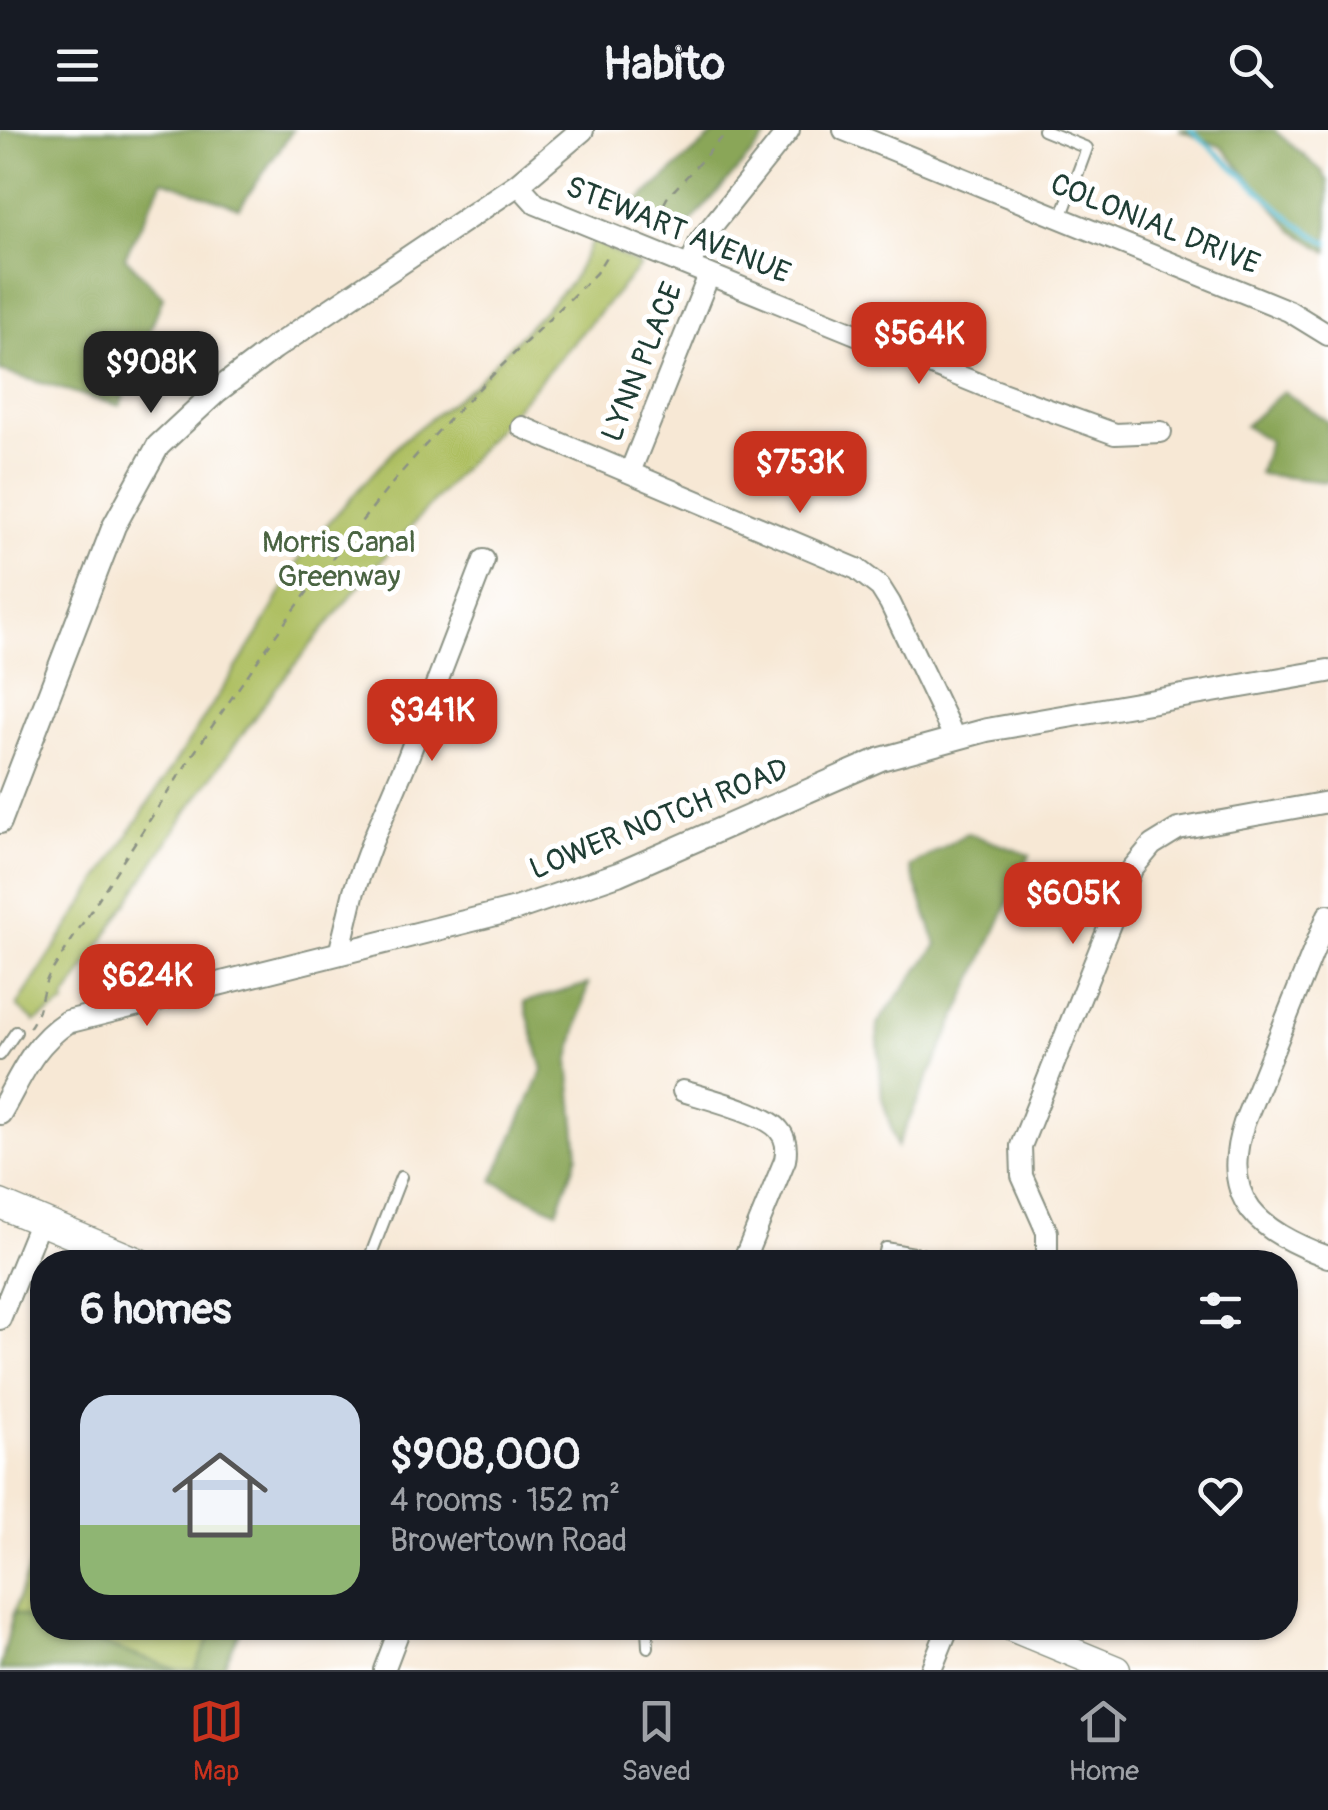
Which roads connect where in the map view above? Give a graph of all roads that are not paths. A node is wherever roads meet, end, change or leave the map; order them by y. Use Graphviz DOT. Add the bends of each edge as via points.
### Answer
graph roads {
  1 [pos="582,130"];
  2 [pos="789,130"];
  3 [pos="844,130"];
  4 [pos="1043,130"];
  5 [pos="518,184"];
  6 [pos="1061,219"];
  7 [pos="699,270"];
  8 [pos="1328,335"];
  9 [pos="522,427"];
  10 [pos="1162,432"];
  11 [pos="630,472"];
  12 [pos="484,560"];
  13 [pos="1328,670"];
  14 [pos="955,739"];
  15 [pos="1328,802"];
  16 [pos="0,822"];
  17 [pos="1328,915"];
  18 [pos="339,954"];
  19 [pos="18,1035"];
  20 [pos="0,1055"];
  21 [pos="683,1090"];
  22 [pos="0,1113"];
  23 [pos="401,1176"];
  24 [pos="0,1204"];
  25 [pos="40,1221"];
  26 [pos="109,1250"];
  27 [pos="373,1250"];
  28 [pos="748,1250"];
  29 [pos="1047,1250"];
  30 [pos="1328,1257"];
  31 [pos="0,1318"];
  32 [pos="395,1640"];
  33 [pos="647,1640"];
  34 [pos="943,1640"];
  35 [pos="1051,1640"];
  36 [pos="648,1647"];
  37 [pos="384,1670"];
  38 [pos="930,1670"];
  39 [pos="1116,1670"];
  1 -- 5 [label="street"];
  2 -- 7 [label="street, LYNN PLACE" via="700,241"];
  3 -- 6 [label="street, COLONIAL DRIVE"];
  4 -- 6 [label="lane" via="1087,148"];
  5 -- 7 [label="street, STEWART AVENUE" via="536,204"];
  5 -- 16 [label="street" via="274,348 158,446 114,526"];
  6 -- 8 [label="street, COLONIAL DRIVE" via="1289,311"];
  7 -- 10 [label="street, STEWART AVENUE" via="1114,434"];
  7 -- 11 [label="street, LYNN PLACE"];
  9 -- 11 [label="street"];
  11 -- 14 [label="street" via="870,578 890,603"];
  12 -- 18 [label="street" via="366,858"];
  13 -- 14 [label="street, LOWER NOTCH ROAD"];
  14 -- 18 [label="street, LOWER NOTCH ROAD" via="867,764 618,874 457,926"];
  15 -- 29 [label="street" via="1178,829 1132,868 1022,1146 1022,1176 1047,1232"];
  17 -- 30 [label="street" via="1236,1153 1244,1200 1260,1223"];
  18 -- 22 [label="street, LOWER NOTCH ROAD" via="67,1022 45,1036"];
  19 -- 20 [label="lane"];
  21 -- 28 [label="street" via="767,1120 782,1132 785,1160"];
  23 -- 27 [label="lane"];
  24 -- 25 [label="main road"];
  25 -- 26 [label="main road"];
  25 -- 31 [label="street"];
  32 -- 37 [label="street"];
  33 -- 36 [label="lane"];
  34 -- 38 [label="street"];
  35 -- 39 [label="main road"];
}
